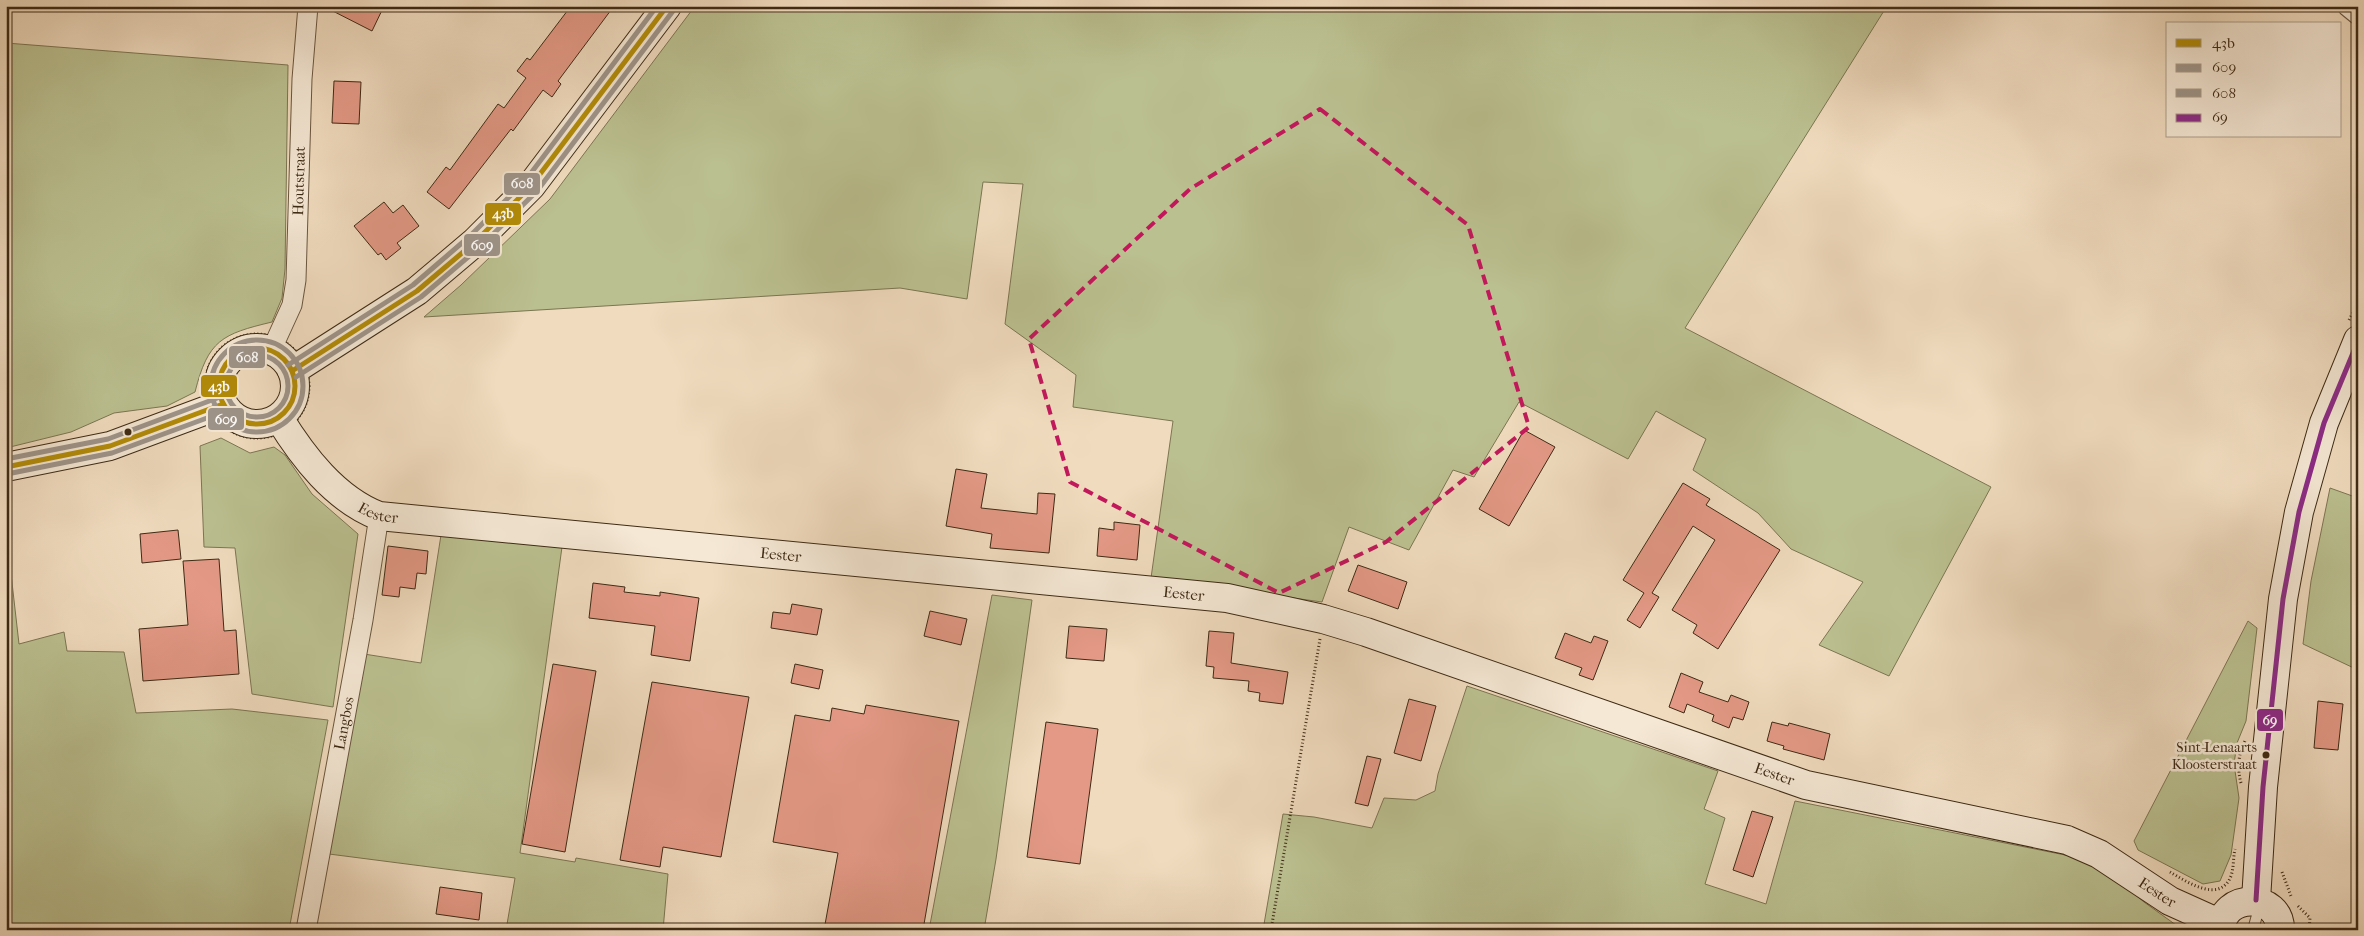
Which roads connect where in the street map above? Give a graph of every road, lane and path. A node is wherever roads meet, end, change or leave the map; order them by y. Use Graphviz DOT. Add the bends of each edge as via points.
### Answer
graph roads {
  1 [pos="308,6"];
  2 [pos="667,6"];
  3 [pos="2346,6"];
  4 [pos="2358,14"];
  5 [pos="2358,340"];
  6 [pos="271,351"];
  7 [pos="292,371"];
  8 [pos="223,404"];
  9 [pos="279,418"];
  10 [pos="6,467"];
  11 [pos="379,516"];
  12 [pos="1324,619"];
  13 [pos="2282,864"];
  14 [pos="2234,868"];
  15 [pos="2204,889"];
  16 [pos="2258,901"];
  17 [pos="2221,927"];
  18 [pos="306,930"];
  19 [pos="1271,930"];
  20 [pos="2253,930"];
  21 [pos="2280,930"];
  22 [pos="2309,930"];
  1 -- 6 [label="street, Houtstraat" via="302,79 296,280 292,305"];
  2 -- 7 [label="main road" via="531,186 475,242 417,291"];
  3 -- 4 [label="street"];
  5 -- 16 [label="main road" via="2324,423 2299,512 2282,608 2263,787"];
  6 -- 7 [label="main road" via="284,359"];
  6 -- 8 [label="main road" via="250,349 231,358 220,376 218,390"];
  7 -- 9 [label="main road" via="294,393 289,407"];
  8 -- 9 [label="main road" via="230,414 248,424"];
  8 -- 10 [label="main road" via="110,446"];
  9 -- 11 [label="main road, Eester" via="331,486 358,507"];
  11 -- 12 [label="main road, Eester" via="1227,598"];
  11 -- 18 [label="street, Langbos"];
  12 -- 17 [label="main road, Eester" via="1806,785 2067,840 2099,854 2170,901"];
  12 -- 19 [label="path"];
  13 -- 22 [label="path" via="2282,874 2290,894 2310,918"];
  14 -- 15 [label="path" via="2223,886 2215,890"];
  16 -- 17 [label="main road" via="2246,900 2230,908"];
  16 -- 20 [label="lane"];
  16 -- 21 [label="main road" via="2272,909"];
}
